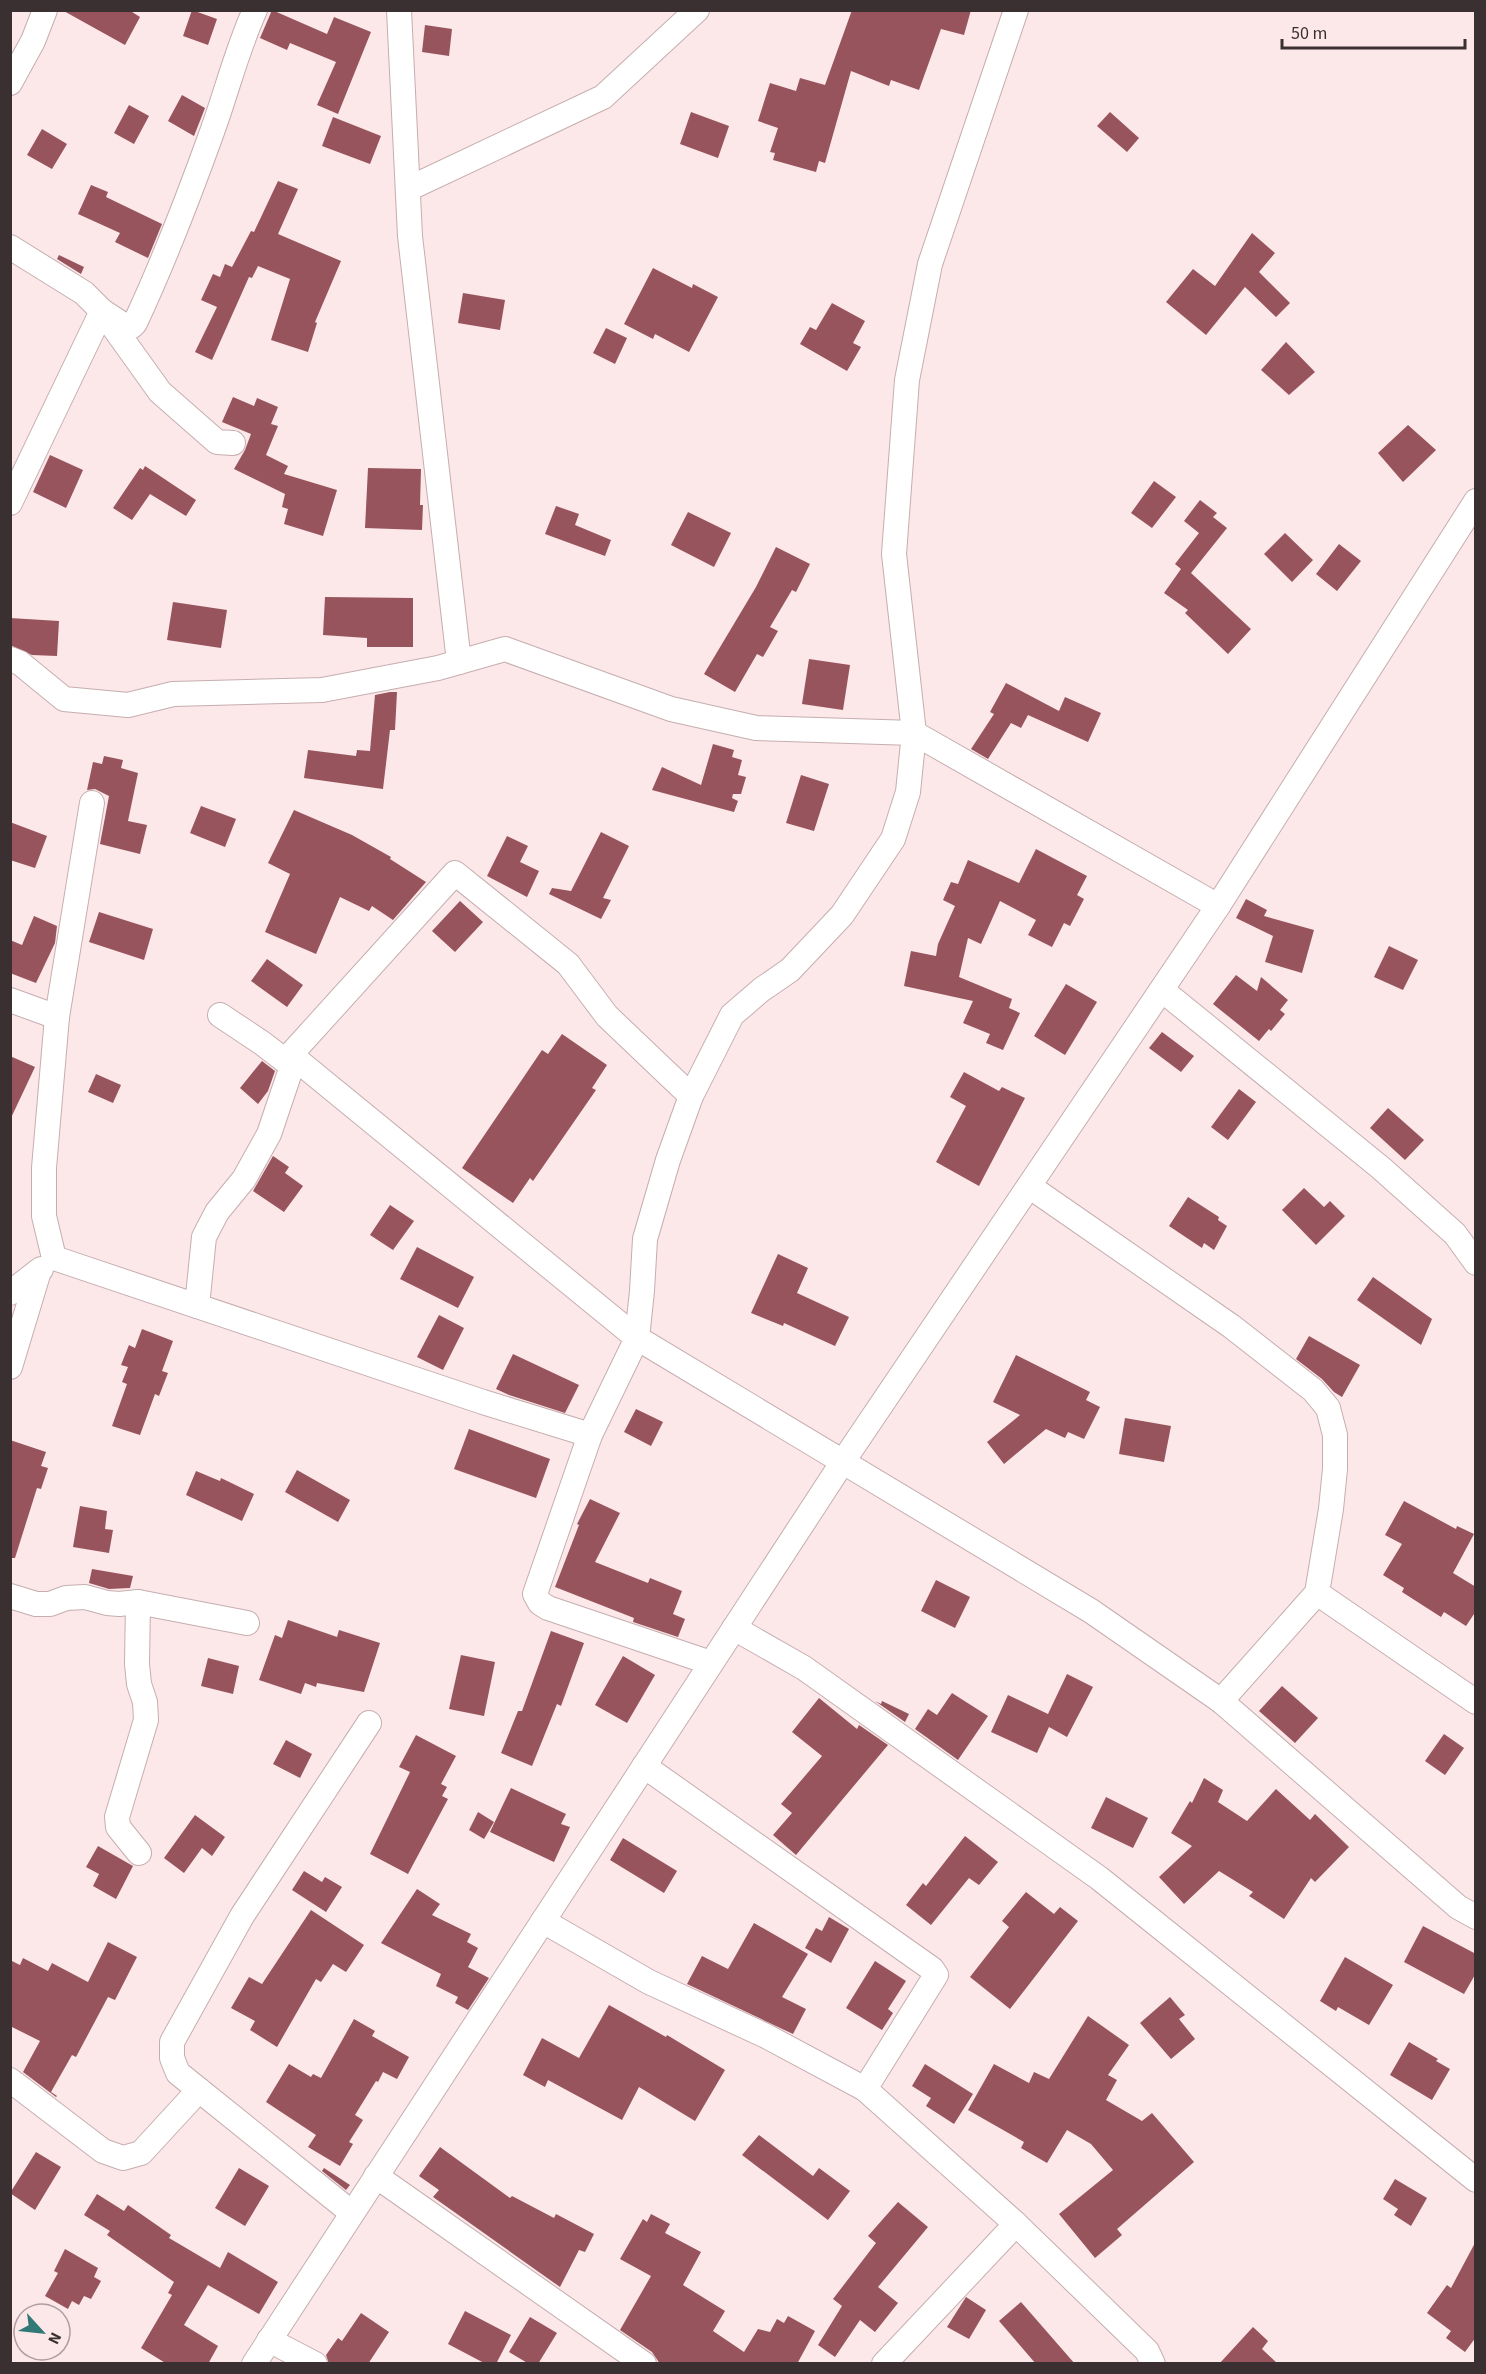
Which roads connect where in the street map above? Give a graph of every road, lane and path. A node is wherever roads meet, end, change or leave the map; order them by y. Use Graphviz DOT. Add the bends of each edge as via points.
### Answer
graph roads {
  1 [pos="45,10"];
  2 [pos="255,10"];
  3 [pos="399,10"];
  4 [pos="697,10"];
  5 [pos="1016,10"];
  6 [pos="10,83"];
  7 [pos="408,189"];
  8 [pos="10,247"];
  9 [pos="102,311"];
  10 [pos="233,444"];
  11 [pos="1476,501"];
  12 [pos="10,503"];
  13 [pos="10,659"];
  14 [pos="459,662"];
  15 [pos="914,733"];
  16 [pos="92,803"];
  17 [pos="1218,906"];
  18 [pos="1162,990"];
  19 [pos="10,1000"];
  20 [pos="219,1015"];
  21 [pos="57,1017"];
  22 [pos="691,1096"];
  23 [pos="1029,1186"];
  24 [pos="1476,1263"];
  25 [pos="46,1264"];
  26 [pos="10,1293"];
  27 [pos="197,1306"];
  28 [pos="637,1338"];
  29 [pos="10,1367"];
  30 [pos="590,1435"];
  31 [pos="844,1460"];
  32 [pos="1317,1593"];
  33 [pos="10,1596"];
  34 [pos="138,1602"];
  35 [pos="247,1623"];
  36 [pos="734,1628"];
  37 [pos="711,1663"];
  38 [pos="1221,1701"];
  39 [pos="1476,1702"];
  40 [pos="369,1723"];
  41 [pos="644,1766"];
  42 [pos="139,1853"];
  43 [pos="1476,1917"];
  44 [pos="543,1921"];
  45 [pos="10,2080"];
  46 [pos="199,2090"];
  47 [pos="865,2090"];
  48 [pos="376,2176"];
  49 [pos="1476,2180"];
  50 [pos="352,2213"];
  51 [pos="1016,2224"];
  52 [pos="269,2340"];
  53 [pos="254,2364"];
  54 [pos="315,2364"];
  55 [pos="644,2364"];
  56 [pos="884,2364"];
  57 [pos="1153,2364"];
  1 -- 6 [label="street"];
  2 -- 9 [label="street" via="208,142 135,323 125,326"];
  3 -- 7 [label="street"];
  4 -- 7 [label="street" via="603,97"];
  5 -- 15 [label="street" via="930,264 907,380 894,554"];
  7 -- 14 [label="street" via="410,236"];
  8 -- 9 [label="street" via="84,293"];
  9 -- 10 [label="street" via="160,392 217,442"];
  9 -- 12 [label="street"];
  11 -- 17 [label="street"];
  13 -- 14 [label="street" via="64,699 128,705 173,694 322,690"];
  14 -- 15 [label="street" via="505,649 671,709 756,728"];
  15 -- 17 [label="street"];
  15 -- 22 [label="street" via="908,792 893,839 842,915 790,970 732,1016"];
  16 -- 21 [label="street"];
  17 -- 18 [label="street"];
  18 -- 23 [label="street"];
  18 -- 24 [label="street" via="1382,1168 1455,1234"];
  19 -- 21 [label="street"];
  20 -- 27 [label="street" via="292,1066 269,1134 204,1237"];
  21 -- 25 [label="street" via="44,1178"];
  22 -- 28 [label="street" via="645,1239"];
  22 -- 28 [label="street" via="607,1016 568,964 456,873 292,1053"];
  23 -- 31 [label="street"];
  23 -- 32 [label="street" via="1232,1326 1313,1390 1328,1408 1335,1434 1335,1469"];
  25 -- 26 [label="street"];
  25 -- 27 [label="street"];
  25 -- 29 [label="street"];
  27 -- 30 [label="street"];
  28 -- 30 [label="street"];
  28 -- 31 [label="street"];
  30 -- 37 [label="street" via="535,1594 548,1608"];
  31 -- 36 [label="street"];
  31 -- 38 [label="street" via="1091,1611"];
  32 -- 38 [label="street"];
  32 -- 39 [label="street"];
  33 -- 34 [label="street" via="36,1604 85,1597 113,1604"];
  34 -- 35 [label="street"];
  34 -- 42 [label="street" via="136,1664 146,1720 117,1816 118,1827"];
  36 -- 37 [label="street"];
  36 -- 49 [label="street" via="804,1668 1099,1878"];
  37 -- 41 [label="street"];
  38 -- 43 [label="street" via="1458,1906"];
  40 -- 46 [label="street" via="242,1916 172,2042 172,2058 178,2073"];
  41 -- 44 [label="street"];
  41 -- 47 [label="street" via="932,1969 936,1975"];
  44 -- 47 [label="street" via="649,1982 766,2036"];
  44 -- 48 [label="street"];
  45 -- 46 [label="street" via="103,2151 123,2158 141,2153"];
  46 -- 50 [label="street"];
  47 -- 51 [label="street"];
  48 -- 50 [label="street"];
  48 -- 55 [label="street"];
  50 -- 52 [label="street"];
  51 -- 56 [label="street"];
  51 -- 57 [label="street" via="1147,2351"];
  52 -- 53 [label="street"];
  52 -- 54 [label="street"];
}
